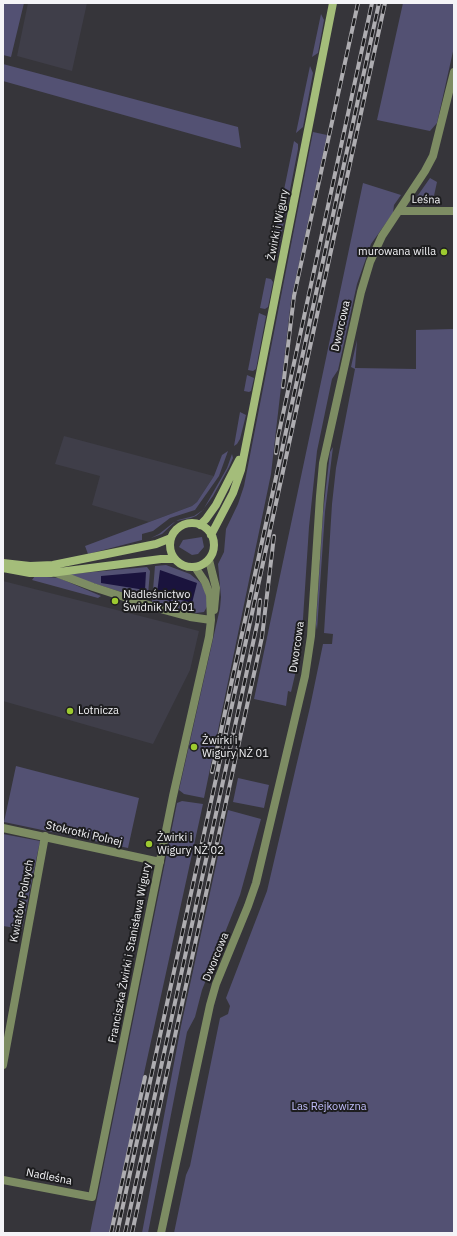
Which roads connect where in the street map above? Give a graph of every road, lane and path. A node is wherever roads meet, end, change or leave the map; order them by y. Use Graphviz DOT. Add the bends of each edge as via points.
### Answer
graph roads {
  1 [pos="333,3"];
  2 [pos="454,72"];
  3 [pos="451,99"];
  4 [pos="399,211"];
  5 [pos="454,211"];
  6 [pos="243,452"];
  7 [pos="200,525"];
  8 [pos="211,535"];
  9 [pos="171,538"];
  10 [pos="174,559"];
  11 [pos="209,560"];
  12 [pos="3,563"];
  13 [pos="195,567"];
  14 [pos="3,568"];
  15 [pos="56,573"];
  16 [pos="211,620"];
  17 [pos="3,828"];
  18 [pos="45,836"];
  19 [pos="160,862"];
  20 [pos="3,1065"];
  21 [pos="3,1180"];
  22 [pos="92,1196"];
  23 [pos="161,1233"];
  1 -- 6 [label="main road, Żwirki i Wigury"];
  2 -- 3 [label="street, Dworcowa"];
  3 -- 4 [label="street, Dworcowa" via="433,156"];
  4 -- 5 [label="street, Leśna"];
  4 -- 23 [label="street, Dworcowa" via="382,236 370,262 350,335 323,463 311,636 305,676 256,883 210,1005"];
  6 -- 7 [label="main road, Żwirki i Wigury" via="216,505"];
  6 -- 8 [label="main road, Żwirki i Wigury" via="237,484"];
  7 -- 8 [label="main road"];
  7 -- 9 [label="main road" via="182,525"];
  8 -- 11 [label="main road" via="214,548"];
  9 -- 10 [label="main road" via="170,550"];
  9 -- 12 [label="main road" via="156,544 54,565 21,566"];
  10 -- 13 [label="main road" via="184,566"];
  10 -- 15 [label="main road"];
  11 -- 13 [label="main road"];
  11 -- 16 [label="street" via="216,594"];
  13 -- 16 [label="street" via="209,590"];
  14 -- 15 [label="main road" via="30,573"];
  15 -- 16 [label="street" via="156,607"];
  16 -- 19 [label="street, Franciszka Żwirki i Stanisława Wigury"];
  17 -- 18 [label="street, Stokrotki Polnej"];
  18 -- 19 [label="street, Stokrotki Polnej"];
  18 -- 20 [label="street, Kwiatów Polnych"];
  19 -- 22 [label="street, Franciszka Żwirki i Stanisława Wigury"];
  21 -- 22 [label="street, Nadleśna"];
}
